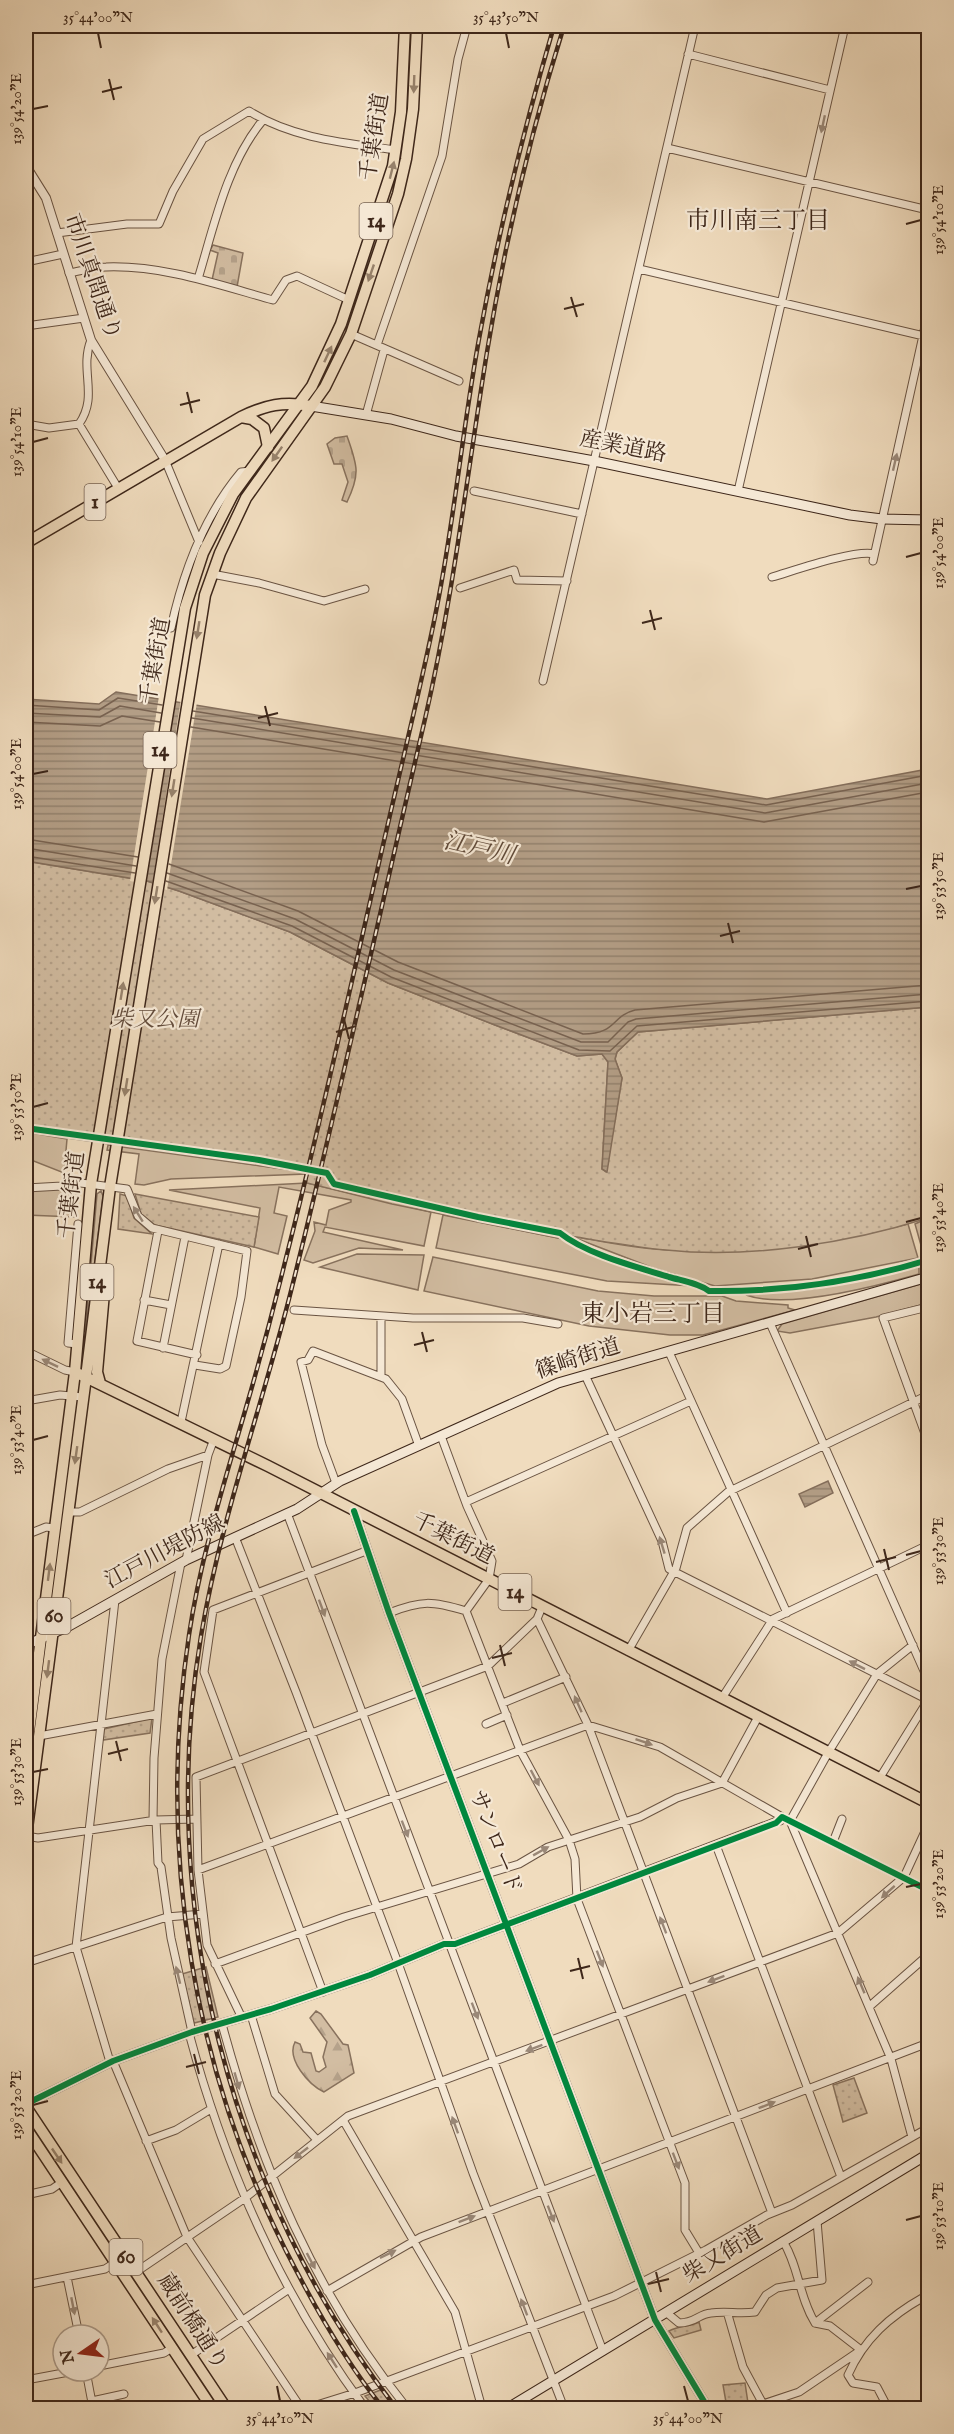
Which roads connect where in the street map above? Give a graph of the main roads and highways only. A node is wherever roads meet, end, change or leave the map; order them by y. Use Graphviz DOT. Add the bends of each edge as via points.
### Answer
graph roads {
  1 [pos="405,26"];
  2 [pos="417,26"];
  3 [pos="299,404"];
  4 [pos="311,406"];
  5 [pos="241,417"];
  6 [pos="268,447"];
  7 [pos="928,520"];
  8 [pos="26,541"];
  9 [pos="104,1223"];
  10 [pos="928,1277"];
  11 [pos="75,1372"];
  12 [pos="86,1377"];
  13 [pos="100,1383"];
  14 [pos="321,1493"];
  15 [pos="52,1634"];
  16 [pos="40,1639"];
  17 [pos="26,1645"];
  18 [pos="26,1755"];
  19 [pos="928,1803"];
  20 [pos="26,1836"];
  21 [pos="26,2105"];
  22 [pos="26,2128"];
  23 [pos="928,2154"];
  24 [pos="211,2408"];
  25 [pos="226,2409"];
  26 [pos="508,2409"];
  3 -- 1 [label="main road, 千葉街道 / 14, one-way" via="325,360 350,300 386,190 402,103"];
  2 -- 4 [label="main road, 千葉街道 / 14, one-way" via="413,109 398,194 351,334 329,380"];
  3 -- 4 [label="main road, 1"];
  3 -- 5 [label="main road, 1" via="272,404"];
  3 -- 6 [label="main road, 千葉街道 / 14"];
  4 -- 7 [label="main road, 産業道路" via="882,519"];
  4 -- 9 [label="main road, 千葉街道 / 14, one-way" via="246,498 212,574 200,618"];
  5 -- 6 [label="main road" via="264,428"];
  5 -- 8 [label="main road, 1"];
  11 -- 6 [label="main road, 千葉街道 / 14, one-way" via="91,1184 185,608 196,571 233,494"];
  9 -- 12 [label="main road, 千葉街道 / 14"];
  9 -- 13 [label="main road" via="107,1256"];
  10 -- 14 [label="main road, 篠崎街道" via="558,1383"];
  11 -- 12 [label="main road, 千葉街道 / 14"];
  16 -- 11 [label="main road, 60, one-way"];
  12 -- 13 [label="main road, 千葉街道 / 14"];
  12 -- 15 [label="main road, 60, one-way"];
  13 -- 14 [label="main road, 千葉街道 / 14"];
  14 -- 15 [label="main road, 江戸川堤防線"];
  14 -- 19 [label="main road, 千葉街道 / 14"];
  15 -- 16 [label="main road, 江戸川堤防線"];
  15 -- 20 [label="main road, 60, one-way"];
  16 -- 17 [label="main road, 江戸川堤防線"];
  16 -- 18 [label="main road, 60"];
  21 -- 25 [label="main road, 蔵前橋通り / 60, one-way"];
  24 -- 22 [label="main road, 蔵前橋通り / 60, one-way"];
  23 -- 26 [label="main road, 柴又街道"];
}
